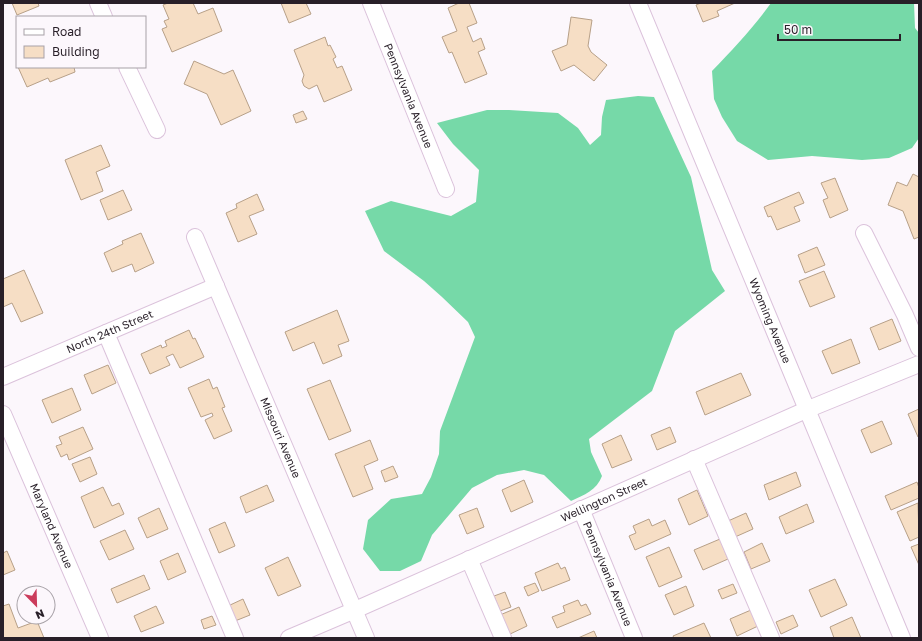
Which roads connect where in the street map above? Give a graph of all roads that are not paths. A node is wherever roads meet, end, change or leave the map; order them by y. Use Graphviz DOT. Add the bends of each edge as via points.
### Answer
graph roads {
  1 [pos="98,3"];
  2 [pos="371,3"];
  3 [pos="638,3"];
  4 [pos="104,16"];
  5 [pos="127,68"];
  6 [pos="157,130"];
  7 [pos="446,189"];
  8 [pos="864,233"];
  9 [pos="195,237"];
  10 [pos="216,286"];
  11 [pos="106,333"];
  12 [pos="919,348"];
  13 [pos="919,364"];
  14 [pos="3,377"];
  15 [pos="806,410"];
  16 [pos="3,414"];
  17 [pos="694,459"];
  18 [pos="581,509"];
  19 [pos="469,559"];
  20 [pos="355,610"];
  21 [pos="100,638"];
  22 [pos="235,638"];
  23 [pos="289,638"];
  24 [pos="366,638"];
  25 [pos="503,638"];
  26 [pos="634,638"];
  27 [pos="771,638"];
  28 [pos="902,638"];
  1 -- 4 [label="street"];
  2 -- 7 [label="street, Pennsylvania Avenue"];
  3 -- 15 [label="street, Wyoming Avenue"];
  5 -- 6 [label="street"];
  8 -- 12 [label="street"];
  9 -- 10 [label="street, Missouri Avenue"];
  10 -- 11 [label="street, North 24th Street"];
  10 -- 20 [label="street, Missouri Avenue"];
  11 -- 14 [label="street, North 24th Street"];
  11 -- 22 [label="street"];
  13 -- 15 [label="street, Wellington Street"];
  15 -- 17 [label="street, Wellington Street"];
  15 -- 28 [label="street, Wyoming Avenue"];
  16 -- 21 [label="street, Maryland Avenue"];
  17 -- 18 [label="street, Wellington Street"];
  17 -- 27 [label="street"];
  18 -- 19 [label="street, Wellington Street"];
  18 -- 26 [label="street, Pennsylvania Avenue"];
  19 -- 20 [label="street, Wellington Street"];
  19 -- 25 [label="street"];
  20 -- 23 [label="street, Wellington Street"];
  20 -- 24 [label="street, Missouri Avenue"];
}
